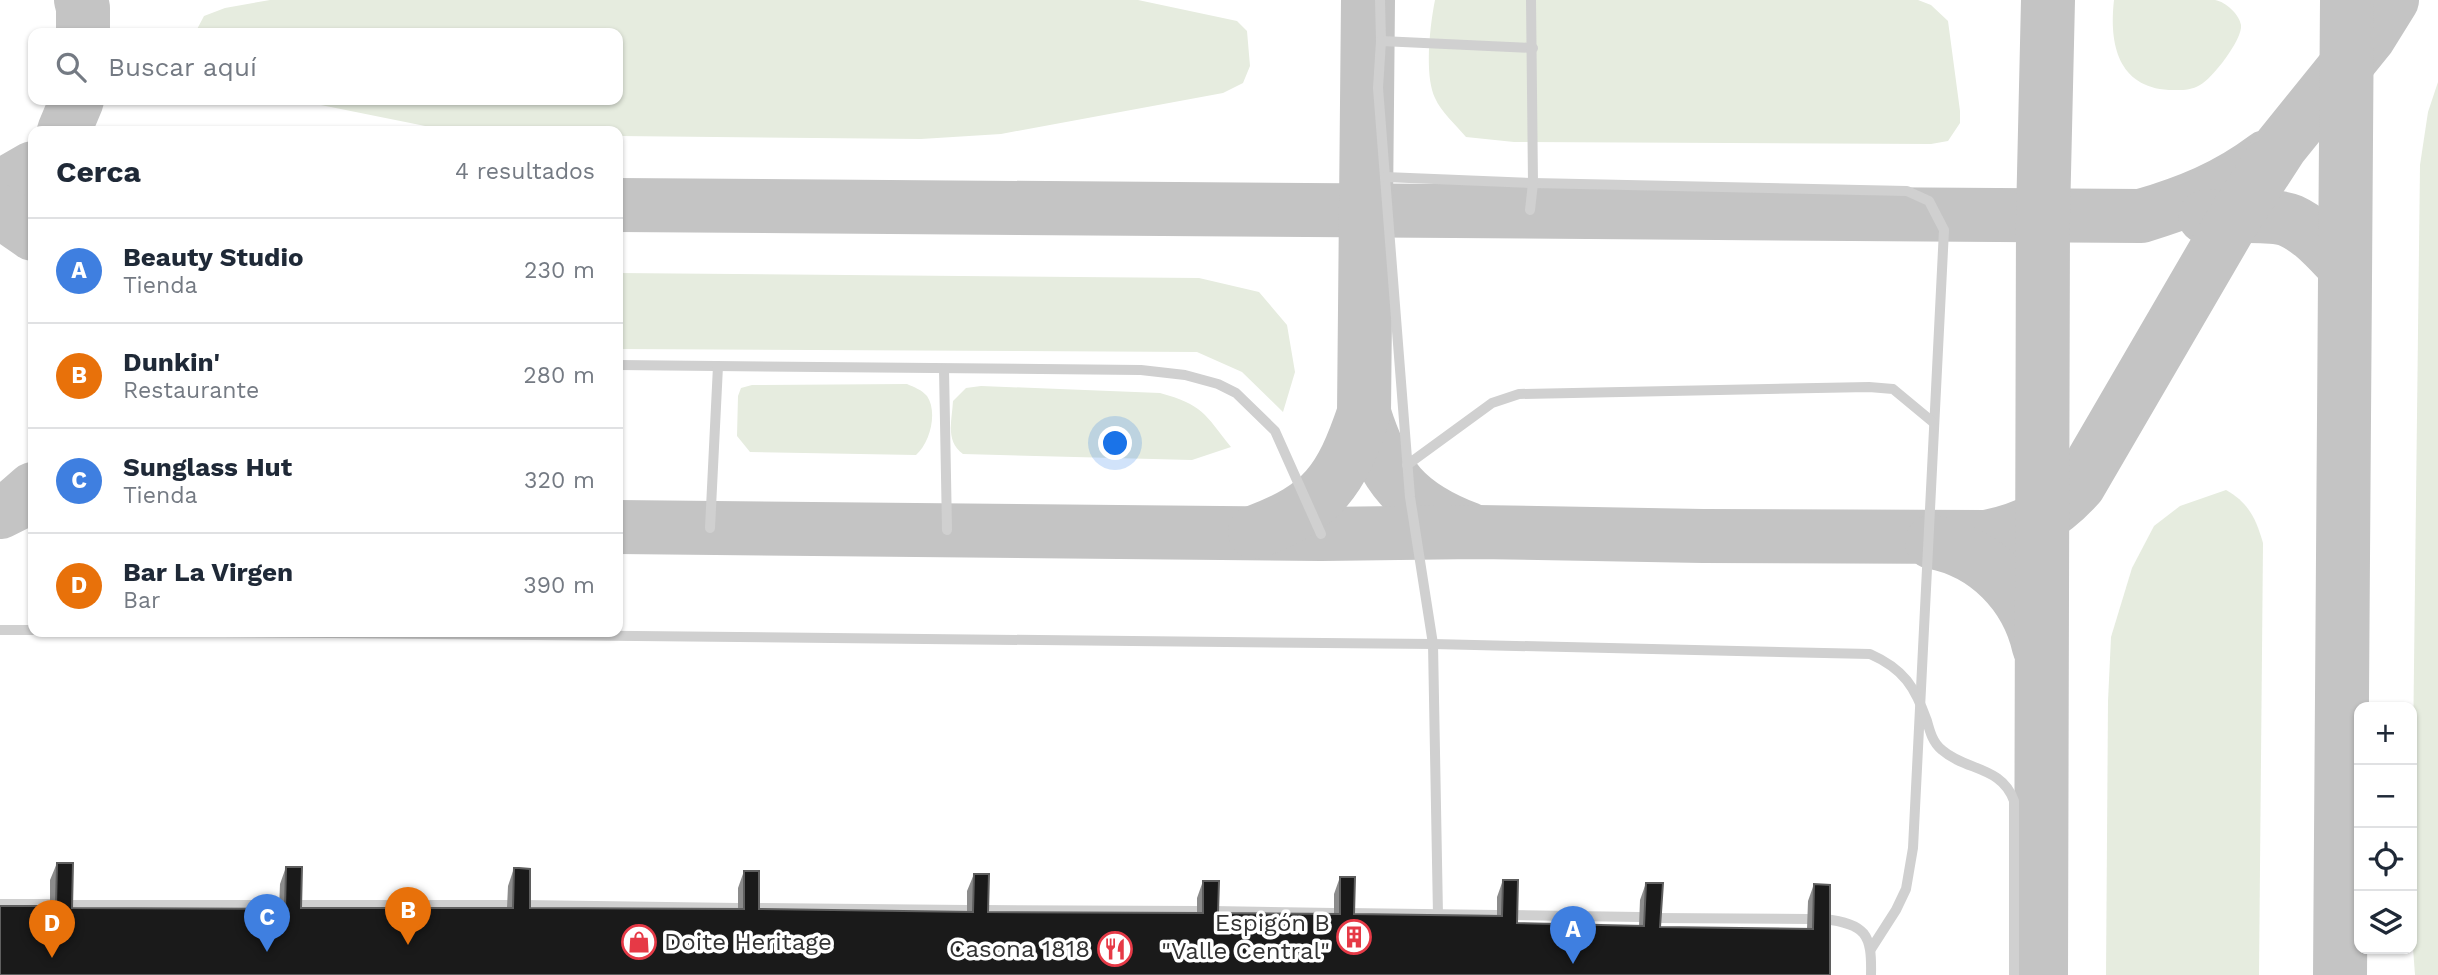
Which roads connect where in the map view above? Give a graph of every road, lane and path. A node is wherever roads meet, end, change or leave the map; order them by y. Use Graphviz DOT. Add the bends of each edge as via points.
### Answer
graph roads {
  1 [pos="1380,0"];
  2 [pos="1531,0"];
  3 [pos="1381,41"];
  4 [pos="1533,48"];
  5 [pos="1385,177"];
  6 [pos="1533,183"];
  7 [pos="1530,210"];
  8 [pos="623,365"];
  9 [pos="718,366"];
  10 [pos="944,369"];
  11 [pos="1934,424"];
  12 [pos="1407,465"];
  13 [pos="710,528"];
  14 [pos="947,530"];
  15 [pos="1321,534"];
  16 [pos="0,629"];
  17 [pos="28,630"];
  18 [pos="623,636"];
  19 [pos="1433,644"];
  20 [pos="1919,698"];
  21 [pos="0,904"];
  22 [pos="50,904"];
  23 [pos="66,905"];
  24 [pos="280,905"];
  25 [pos="295,905"];
  26 [pos="508,905"];
  27 [pos="524,905"];
  28 [pos="737,908"];
  29 [pos="752,908"];
  30 [pos="967,910"];
  31 [pos="983,910"];
  32 [pos="1197,911"];
  33 [pos="1212,911"];
  34 [pos="1334,913"];
  35 [pos="1348,913"];
  36 [pos="1438,915"];
  37 [pos="1497,915"];
  38 [pos="1511,915"];
  39 [pos="1639,917"];
  40 [pos="1655,918"];
  41 [pos="1808,919"];
  42 [pos="1824,919"];
  43 [pos="1871,949"];
  44 [pos="1871,975"];
  45 [pos="2014,975"];
  1 -- 3 [label="lane"];
  2 -- 4 [label="lane"];
  3 -- 4 [label="lane"];
  3 -- 5 [label="lane" via="1378,88"];
  4 -- 6 [label="lane"];
  5 -- 6 [label="lane"];
  5 -- 12 [label="lane"];
  6 -- 7 [label="lane"];
  6 -- 11 [label="lane" via="1907,191 1929,201 1944,230"];
  8 -- 9 [label="lane"];
  9 -- 10 [label="lane"];
  9 -- 13 [label="lane"];
  10 -- 14 [label="lane"];
  10 -- 15 [label="lane" via="1141,370 1218,384 1236,393 1275,431"];
  11 -- 12 [label="lane" via="1893,389 1869,387 1518,394 1492,403"];
  11 -- 20 [label="lane"];
  12 -- 19 [label="lane"];
  16 -- 17 [label="lane"];
  18 -- 19 [label="lane"];
  19 -- 20 [label="lane" via="1870,654 1902,672"];
  19 -- 36 [label="lane"];
  20 -- 43 [label="lane" via="1913,848 1906,889"];
  20 -- 45 [label="lane" via="1941,750 1989,771 2011,792"];
  21 -- 22 [label="lane"];
  23 -- 24 [label="lane"];
  25 -- 26 [label="lane"];
  27 -- 28 [label="lane"];
  29 -- 30 [label="lane"];
  31 -- 32 [label="lane"];
  33 -- 34 [label="lane"];
  35 -- 36 [label="lane"];
  36 -- 37 [label="lane"];
  38 -- 39 [label="lane"];
  40 -- 41 [label="lane"];
  42 -- 43 [label="lane" via="1857,926"];
  43 -- 44 [label="lane"];
}
